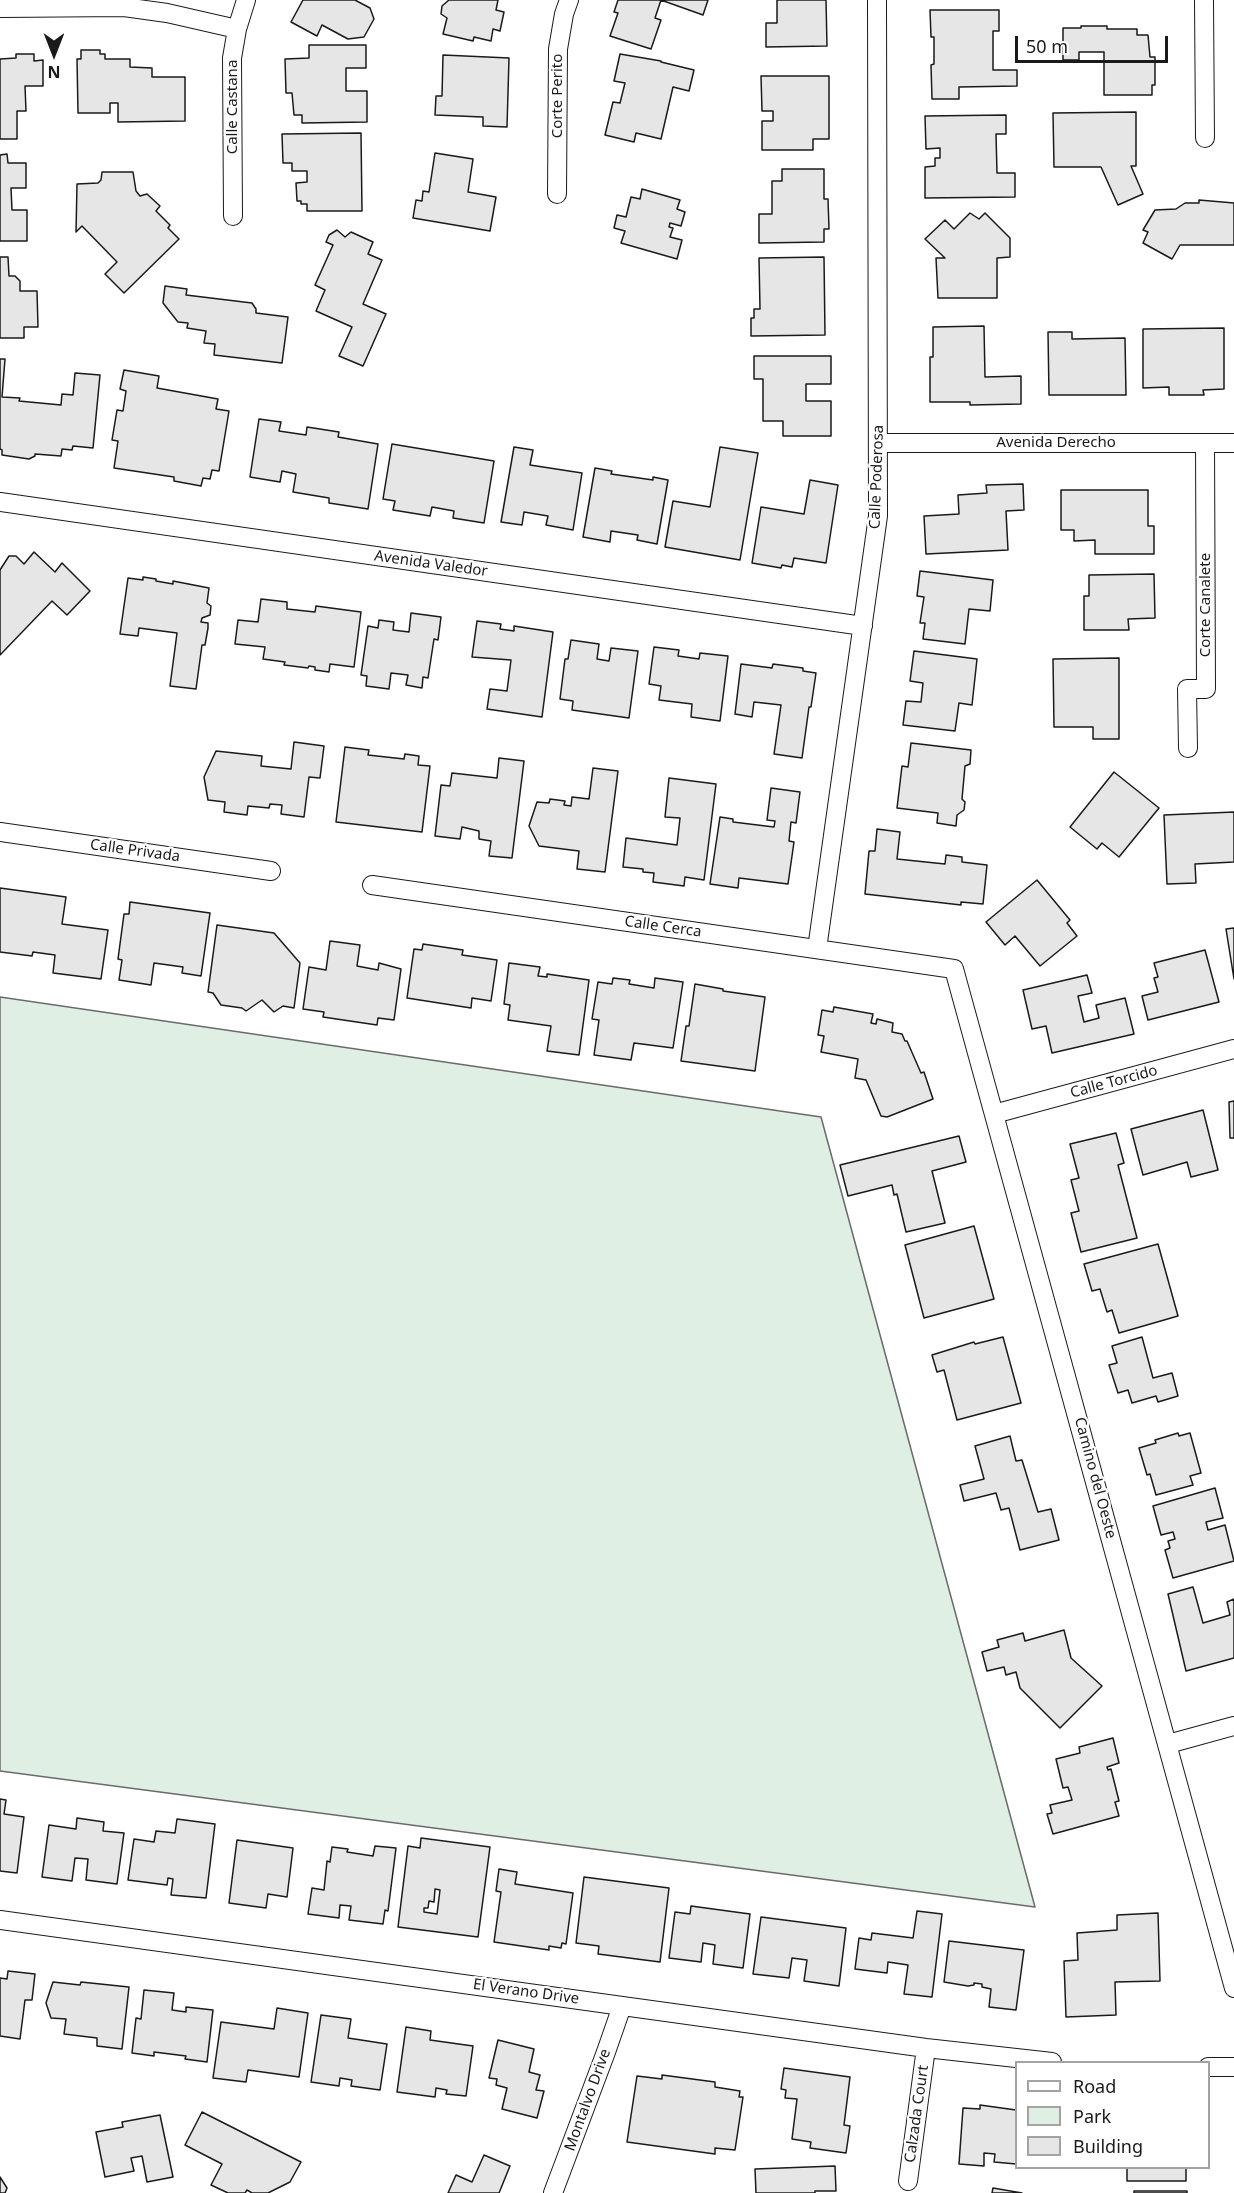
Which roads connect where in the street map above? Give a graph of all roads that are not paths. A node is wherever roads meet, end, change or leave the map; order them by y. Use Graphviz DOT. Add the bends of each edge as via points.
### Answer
graph roads {
  1 [pos="246,0"];
  2 [pos="569,0"];
  3 [pos="878,0"];
  4 [pos="1204,0"];
  5 [pos="0,8"];
  6 [pos="237,29"];
  7 [pos="1204,138"];
  8 [pos="557,194"];
  9 [pos="233,216"];
  10 [pos="1234,443"];
  11 [pos="879,444"];
  12 [pos="1205,444"];
  13 [pos="0,502"];
  14 [pos="863,626"];
  15 [pos="1188,748"];
  16 [pos="0,832"];
  17 [pos="271,871"];
  18 [pos="372,885"];
  19 [pos="817,949"];
  20 [pos="954,969"];
  21 [pos="1234,1049"];
  22 [pos="994,1114"];
  23 [pos="1234,1726"];
  24 [pos="1168,1744"];
  25 [pos="0,1920"];
  26 [pos="1234,1988"];
  27 [pos="622,2006"];
  28 [pos="926,2048"];
  29 [pos="1044,2061"];
  30 [pos="1210,2067"];
  31 [pos="1234,2067"];
  32 [pos="908,2181"];
  33 [pos="553,2193"];
  1 -- 6 [label="street, Calle Castana"];
  2 -- 8 [label="street, Corte Perito" via="558,49"];
  3 -- 11 [label="street, Calle Poderosa"];
  4 -- 7 [label="street"];
  5 -- 6 [label="street" via="124,7"];
  6 -- 9 [label="street, Calle Castana" via="232,58"];
  10 -- 12 [label="street, Avenida Derecho"];
  11 -- 12 [label="street, Avenida Derecho"];
  11 -- 14 [label="street, Calle Poderosa" via="878,516"];
  12 -- 15 [label="street, Corte Canalete" via="1206,689 1187,689"];
  13 -- 14 [label="street, Avenida Valedor"];
  14 -- 19 [label="street, Calle Poderosa"];
  16 -- 17 [label="street, Calle Privada"];
  18 -- 19 [label="street, Calle Cerca"];
  19 -- 20 [label="street, Calle Cerca"];
  20 -- 22 [label="street, Camino del Oeste"];
  21 -- 22 [label="street, Calle Torcido"];
  22 -- 24 [label="street, Camino del Oeste"];
  23 -- 24 [label="street"];
  24 -- 26 [label="street, Camino del Oeste"];
  25 -- 27 [label="street, El Verano Drive"];
  27 -- 28 [label="street, El Verano Drive"];
  27 -- 33 [label="street, Montalvo Drive"];
  28 -- 29 [label="street, El Verano Drive"];
  28 -- 32 [label="street, Calzada Court"];
  30 -- 31 [label="street"];
}
